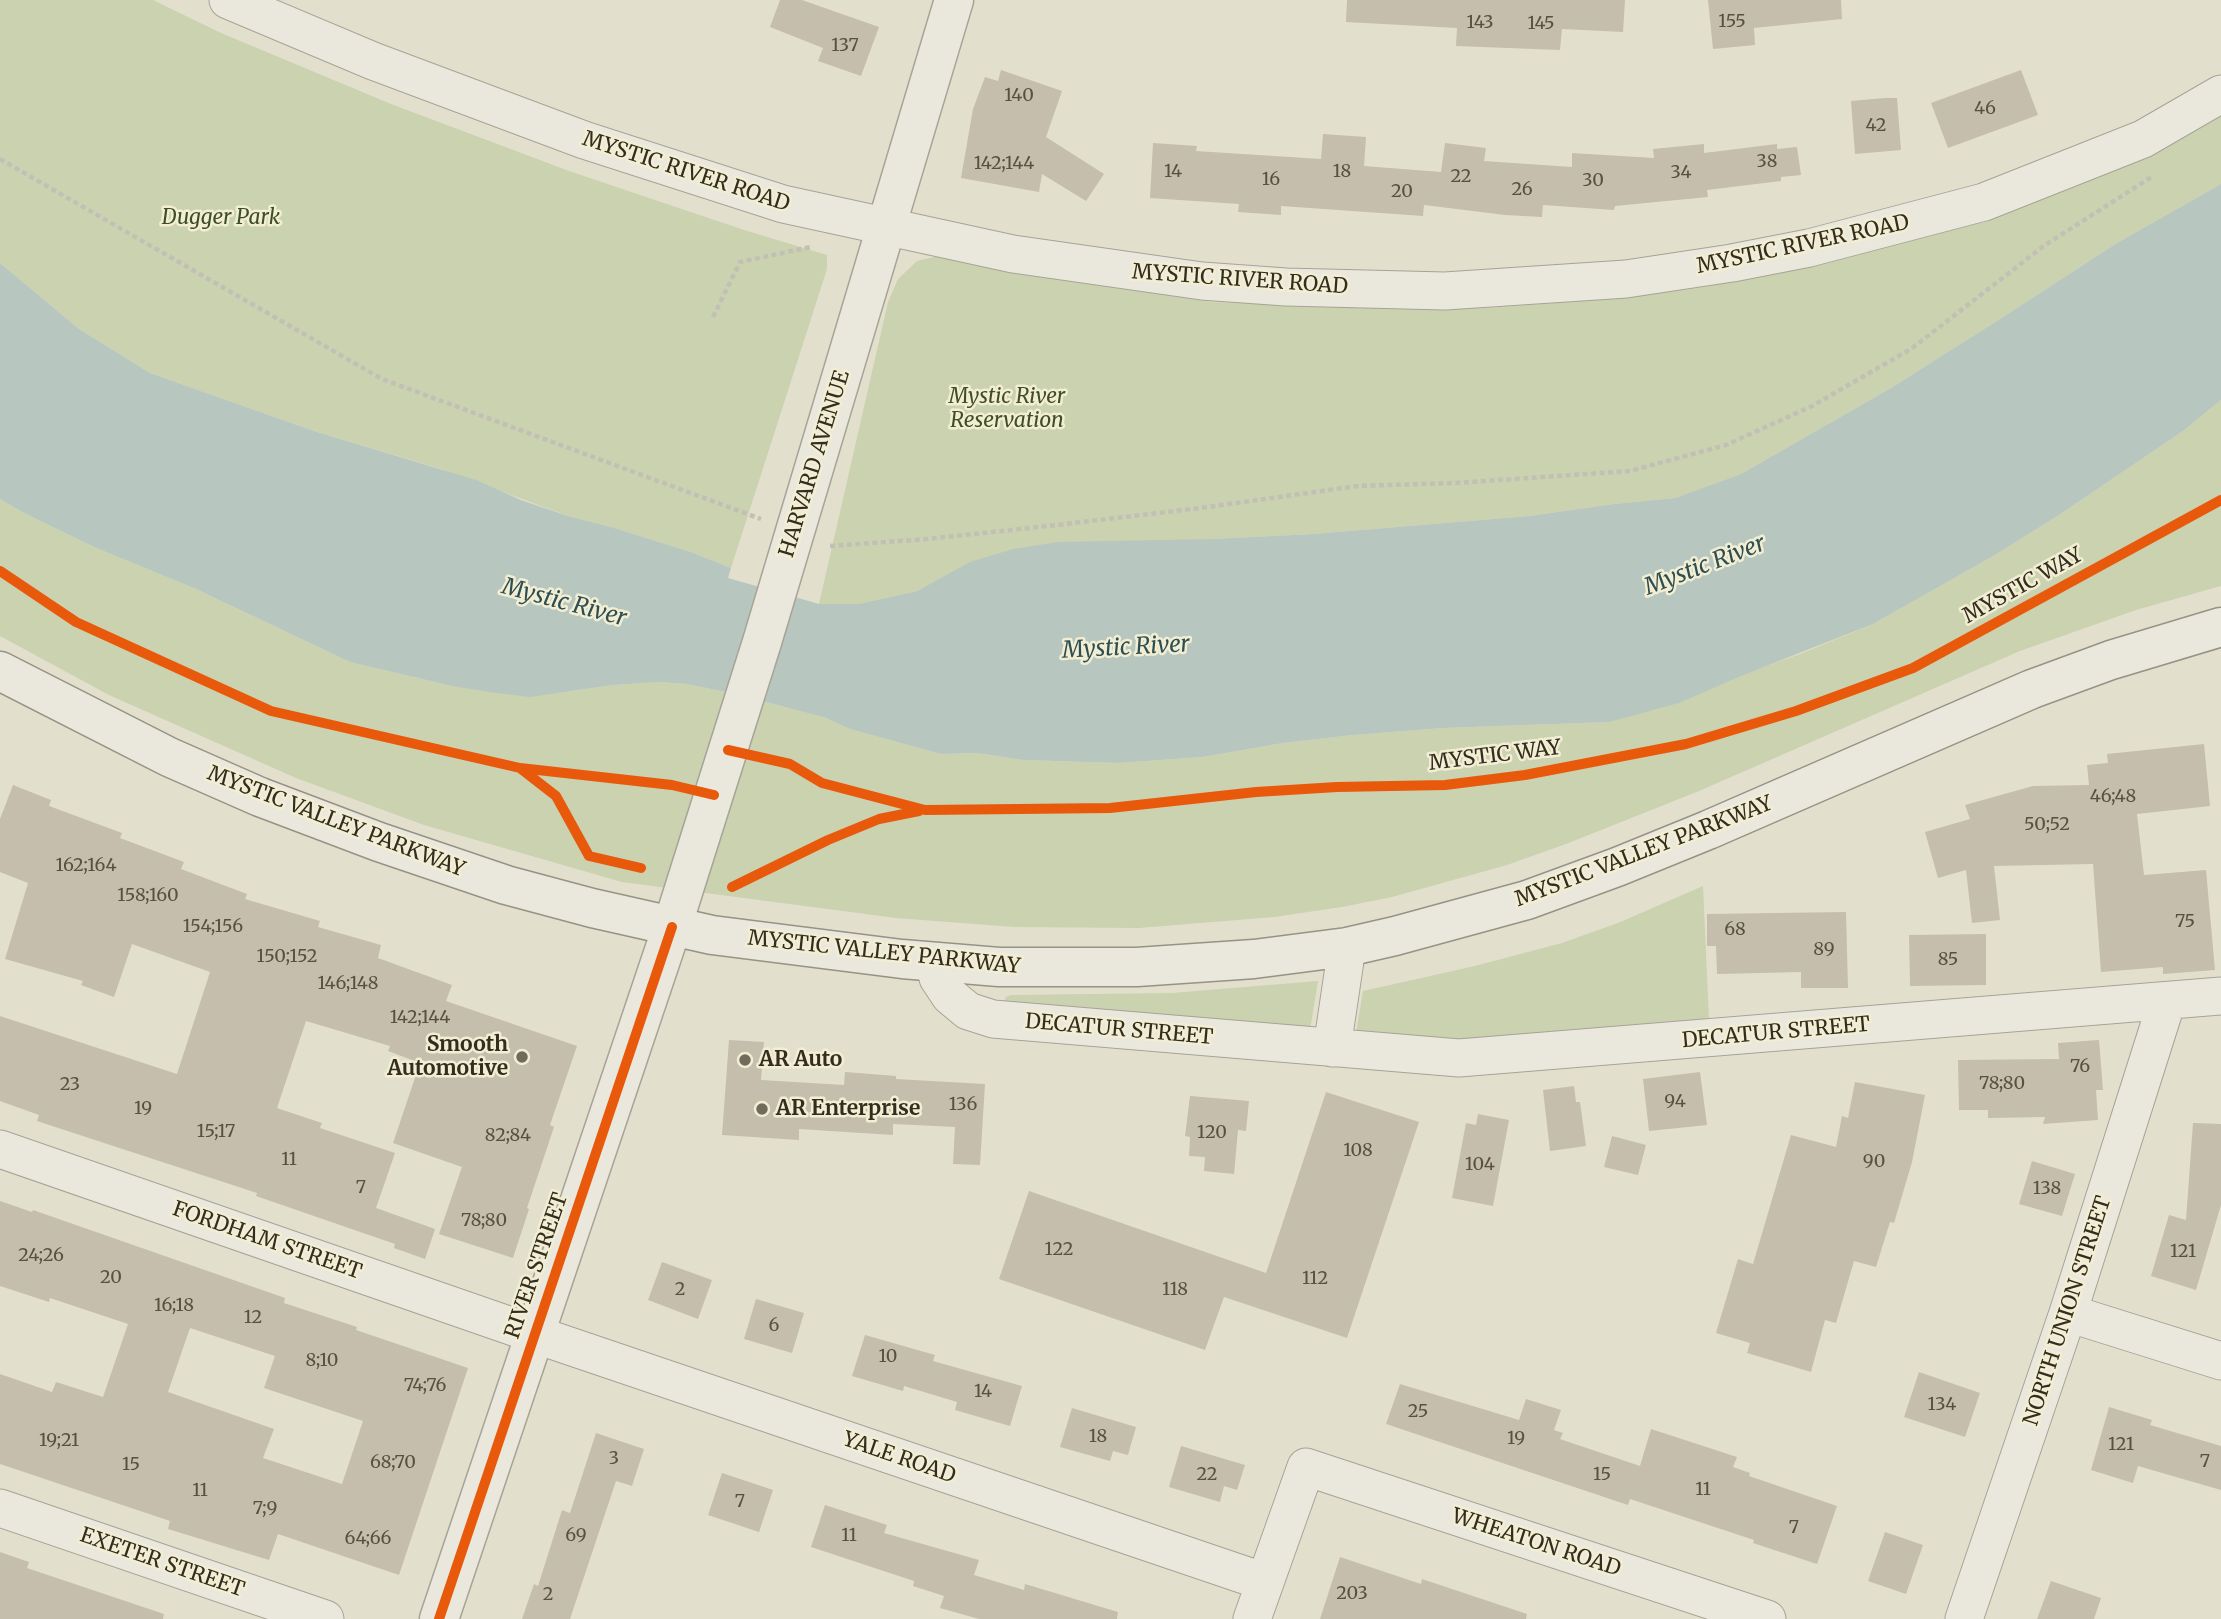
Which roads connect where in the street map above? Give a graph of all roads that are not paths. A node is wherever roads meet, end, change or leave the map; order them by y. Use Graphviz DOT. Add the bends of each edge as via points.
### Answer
graph roads {
  1 [pos="228,0"];
  2 [pos="954,0"];
  3 [pos="2221,94"];
  4 [pos="886,226"];
  5 [pos="2221,627"];
  6 [pos="0,671"];
  7 [pos="672,926"];
  8 [pos="1347,947"];
  9 [pos="934,962"];
  10 [pos="2221,996"];
  11 [pos="2167,1001"];
  12 [pos="1332,1048"];
  13 [pos="0,1149"];
  14 [pos="2068,1314"];
  15 [pos="534,1334"];
  16 [pos="2221,1362"];
  17 [pos="0,1508"];
  18 [pos="1265,1582"];
  19 [pos="325,1619"];
  20 [pos="439,1619"];
  21 [pos="1252,1619"];
  22 [pos="1766,1619"];
  23 [pos="1964,1619"];
  1 -- 4 [label="street, MYSTIC RIVER ROAD" via="373,61 584,140 783,204"];
  2 -- 4 [label="main road, HARVARD AVENUE"];
  3 -- 4 [label="street, MYSTIC RIVER ROAD" via="2143,139 1984,202 1809,248 1626,279 1445,291 1202,281 1013,254"];
  4 -- 7 [label="main road, HARVARD AVENUE"];
  5 -- 8 [label="main road, MYSTIC VALLEY PARKWAY" via="2032,689 1572,884"];
  6 -- 7 [label="main road, MYSTIC VALLEY PARKWAY" via="169,757 260,797 506,885"];
  7 -- 9 [label="main road, MYSTIC VALLEY PARKWAY"];
  7 -- 15 [label="main road, RIVER STREET"];
  8 -- 9 [label="main road, MYSTIC VALLEY PARKWAY" via="1137,967"];
  8 -- 12 [label="street"];
  9 -- 12 [label="street, DECATUR STREET" via="943,987 959,1005 993,1019"];
  10 -- 11 [label="street, DECATUR STREET"];
  11 -- 12 [label="street, DECATUR STREET" via="1460,1058"];
  11 -- 14 [label="street, NORTH UNION STREET"];
  13 -- 15 [label="street, FORDHAM STREET"];
  14 -- 16 [label="street"];
  14 -- 23 [label="street, NORTH UNION STREET"];
  15 -- 18 [label="street, YALE ROAD"];
  15 -- 20 [label="main road, RIVER STREET"];
  17 -- 19 [label="street, EXETER STREET"];
  18 -- 21 [label="street"];
  18 -- 22 [label="street, WHEATON ROAD" via="1306,1467"];
}
